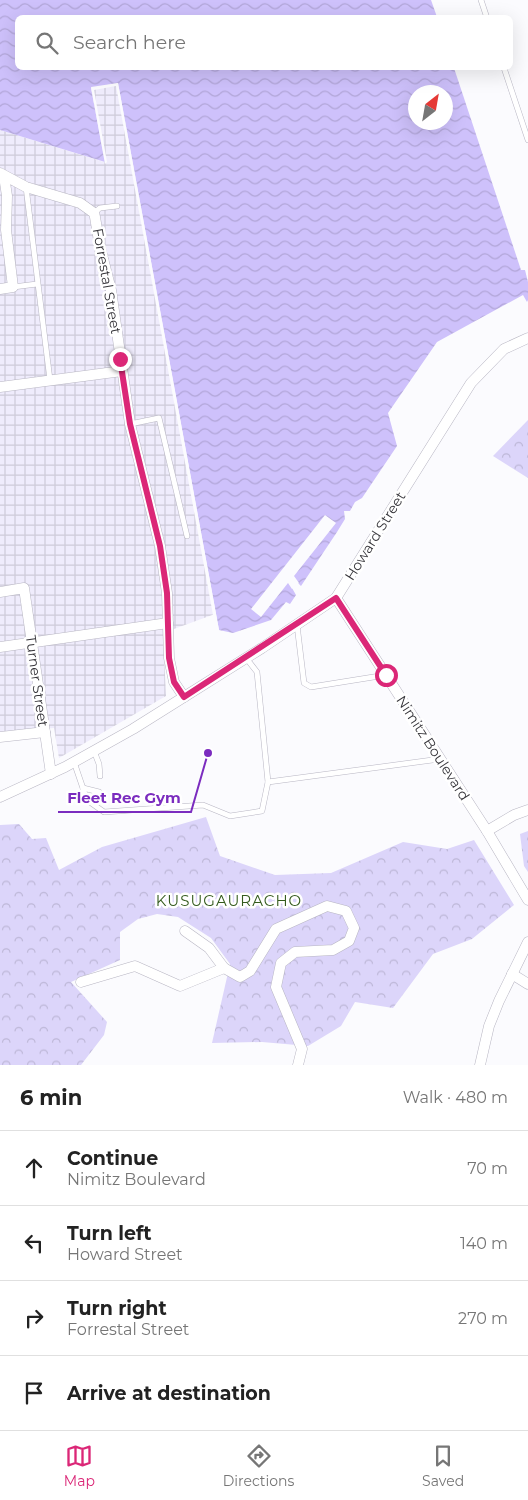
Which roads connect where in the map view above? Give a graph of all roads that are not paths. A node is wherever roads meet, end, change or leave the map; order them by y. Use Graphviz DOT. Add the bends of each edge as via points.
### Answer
graph roads {
  1 [pos="481,0"];
  2 [pos="486,15"];
  3 [pos="505,70"];
  4 [pos="528,140"];
  5 [pos="2,175"];
  6 [pos="26,187"];
  7 [pos="117,206"];
  8 [pos="94,215"];
  9 [pos="37,284"];
  10 [pos="14,287"];
  11 [pos="0,289"];
  12 [pos="528,338"];
  13 [pos="122,371"];
  14 [pos="50,380"];
  15 [pos="0,387"];
  16 [pos="130,424"];
  17 [pos="187,536"];
  18 [pos="0,592"];
  19 [pos="336,598"];
  20 [pos="168,623"];
  21 [pos="297,624"];
  22 [pos="32,642"];
  23 [pos="0,647"];
  24 [pos="246,658"];
  25 [pos="386,675"];
  26 [pos="184,697"];
  27 [pos="45,732"];
  28 [pos="0,737"];
  29 [pos="94,751"];
  30 [pos="440,759"];
  31 [pos="74,762"];
  32 [pos="51,774"];
  33 [pos="100,776"];
  34 [pos="268,782"];
  35 [pos="83,788"];
  36 [pos="99,792"];
  37 [pos="0,797"];
  38 [pos="528,810"];
  39 [pos="487,831"];
  40 [pos="528,900"];
  41 [pos="185,931"];
  42 [pos="528,942"];
  43 [pos="224,968"];
  44 [pos="512,974"];
  45 [pos="80,982"];
  46 [pos="528,984"];
  47 [pos="298,1065"];
  48 [pos="480,1065"];
  1 -- 2 [label="lane"];
  3 -- 4 [label="lane"];
  5 -- 6 [label="street"];
  5 -- 10 [label="street" via="7,196 6,230"];
  6 -- 8 [label="street" via="80,203"];
  6 -- 9 [label="lane"];
  7 -- 8 [label="lane" via="100,208"];
  8 -- 13 [label="street, Forrestal Street" via="111,290"];
  9 -- 10 [label="lane"];
  9 -- 14 [label="lane"];
  10 -- 11 [label="street"];
  12 -- 19 [label="street, Howard Street" via="504,349 472,383"];
  13 -- 14 [label="street"];
  13 -- 16 [label="street, Forrestal Street"];
  14 -- 15 [label="street"];
  16 -- 17 [label="lane" via="158,418"];
  16 -- 20 [label="street, Forrestal Street" via="160,546 170,602"];
  18 -- 22 [label="street, Turner Street" via="24,588"];
  19 -- 21 [label="street, Howard Street"];
  19 -- 25 [label="street, Nimitz Boulevard"];
  20 -- 22 [label="street"];
  20 -- 26 [label="street, Forrestal Street" via="169,658 174,682"];
  21 -- 24 [label="street, Howard Street"];
  21 -- 25 [label="lane" via="304,683 311,687"];
  22 -- 23 [label="street"];
  22 -- 27 [label="street, Turner Street"];
  24 -- 26 [label="street, Howard Street"];
  24 -- 34 [label="lane" via="256,672"];
  25 -- 30 [label="street, Nimitz Boulevard"];
  26 -- 29 [label="street, Howard Street"];
  27 -- 28 [label="street"];
  27 -- 32 [label="street, Turner Street"];
  29 -- 31 [label="street, Howard Street"];
  29 -- 33 [label="lane"];
  30 -- 34 [label="lane"];
  30 -- 39 [label="street, Nimitz Boulevard"];
  31 -- 32 [label="street, Howard Street"];
  31 -- 35 [label="lane"];
  32 -- 37 [label="street, Howard Street"];
  34 -- 35 [label="lane" via="262,811 230,816 203,805 104,812 87,800"];
  35 -- 36 [label="lane"];
  38 -- 39 [label="street"];
  39 -- 40 [label="street, Nimitz Boulevard"];
  41 -- 43 [label="street" via="209,948"];
  42 -- 44 [label="street"];
  43 -- 45 [label="street" via="180,986 135,966"];
  43 -- 47 [label="street" via="240,978 250,971 276,929 327,906 346,910 354,928 349,941 333,950 295,952 281,963 276,987 302,1049"];
  44 -- 46 [label="street"];
  44 -- 48 [label="street" via="489,1026"];
}
